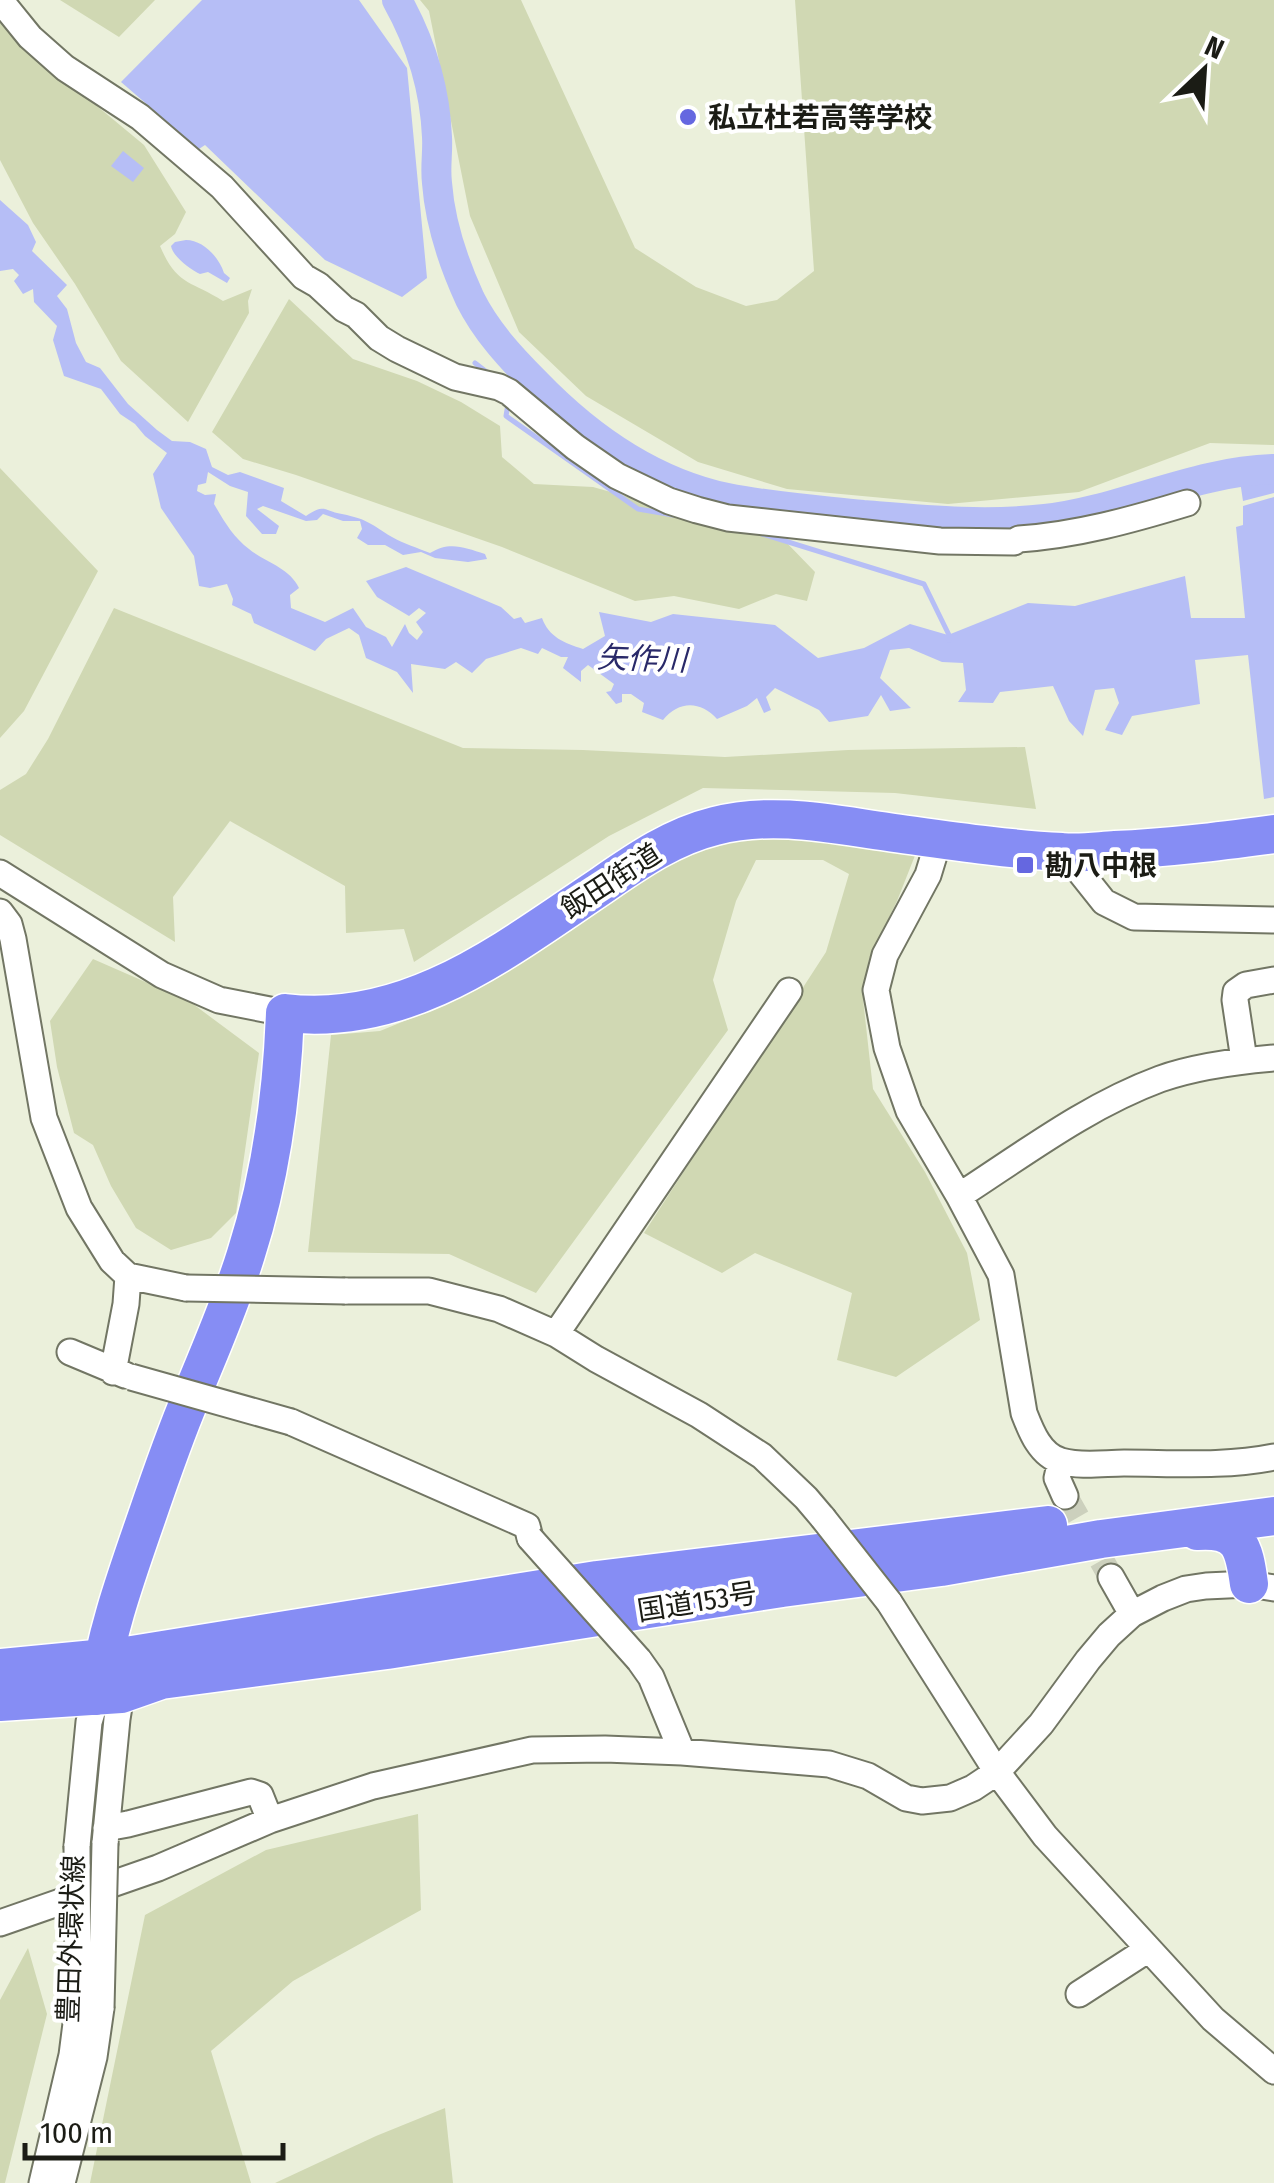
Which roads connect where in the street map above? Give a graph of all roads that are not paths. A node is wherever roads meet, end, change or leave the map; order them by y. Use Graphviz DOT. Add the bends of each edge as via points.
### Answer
graph roads {
  1 [pos="0,0"];
  2 [pos="1187,504"];
  3 [pos="1274,834"];
  4 [pos="939,840"];
  5 [pos="1066,853"];
  6 [pos="0,873"];
  7 [pos="0,912"];
  8 [pos="1274,920"];
  9 [pos="1274,980"];
  10 [pos="789,991"];
  11 [pos="294,1014"];
  12 [pos="1274,1058"];
  13 [pos="1244,1060"];
  14 [pos="959,1196"];
  15 [pos="128,1276"];
  16 [pos="556,1334"];
  17 [pos="70,1352"];
  18 [pos="122,1374"];
  19 [pos="1274,1457"];
  20 [pos="1061,1461"];
  21 [pos="1065,1496"];
  22 [pos="1266,1502"];
  23 [pos="1274,1526"];
  24 [pos="1101,1539"];
  25 [pos="1111,1577"];
  26 [pos="1261,1586"];
  27 [pos="1132,1614"];
  28 [pos="114,1657"];
  29 [pos="0,1668"];
  30 [pos="109,1695"];
  31 [pos="0,1702"];
  32 [pos="682,1752"];
  33 [pos="997,1772"];
  34 [pos="270,1820"];
  35 [pos="105,1836"];
  36 [pos="0,1922"];
  37 [pos="1147,1950"];
  38 [pos="1079,1994"];
  39 [pos="90,2008"];
  40 [pos="1274,2042"];
  41 [pos="1241,2043"];
  42 [pos="1274,2071"];
  43 [pos="42,2183"];
  44 [pos="62,2183"];
  1 -- 2 [label="street" via="42,48 222,187 304,277 379,338 436,369 509,392 617,476 669,501 728,518 940,541 1014,542"];
  3 -- 5 [label="highway, 飯田街道"];
  4 -- 5 [label="highway, 飯田街道"];
  4 -- 11 [label="highway, 飯田街道" via="781,818 714,826 636,862 512,947 436,989 394,1004"];
  4 -- 14 [label="street" via="876,990 909,1111"];
  5 -- 8 [label="street" via="1104,902 1134,917"];
  6 -- 11 [label="street, 飯田街道" via="162,975 219,1000"];
  7 -- 15 [label="street" via="13,938 44,1118 79,1208"];
  9 -- 13 [label="street" via="1236,992"];
  10 -- 16 [label="street"];
  11 -- 28 [label="highway" via="286,1157 267,1245"];
  12 -- 13 [label="street"];
  13 -- 14 [label="street" via="1131,1091"];
  14 -- 20 [label="street" via="1001,1275 1024,1413 1038,1442"];
  15 -- 16 [label="street, bridge" via="186,1288 429,1291 499,1308"];
  15 -- 18 [label="street"];
  16 -- 33 [label="street, bridge" via="698,1414 762,1456 806,1498 888,1602"];
  17 -- 18 [label="street"];
  18 -- 32 [label="street, bridge" via="291,1422 527,1526 530,1538 639,1660"];
  19 -- 20 [label="street"];
  20 -- 21 [label="street"];
  22 -- 24 [label="highway, 国道153号"];
  22 -- 28 [label="highway, 国道153号" via="597,1580"];
  23 -- 26 [label="highway" via="1260,1544"];
  24 -- 26 [label="highway" via="1217,1531 1236,1540"];
  24 -- 30 [label="highway, 国道153号" via="161,1680"];
  25 -- 27 [label="street"];
  26 -- 27 [label="street" via="1186,1589"];
  27 -- 33 [label="street"];
  28 -- 29 [label="highway, 国道153号"];
  28 -- 30 [label="highway"];
  30 -- 31 [label="highway, 国道153号"];
  30 -- 35 [label="street, 豊田外環状線"];
  30 -- 39 [label="street, 豊田外環状線, bridge" via="89,1722 77,1846"];
  32 -- 33 [label="street" via="828,1764 922,1801 950,1798"];
  32 -- 34 [label="street" via="532,1750 373,1786"];
  33 -- 37 [label="street"];
  34 -- 35 [label="street" via="260,1795 251,1792"];
  34 -- 36 [label="street" via="158,1868"];
  35 -- 39 [label="street, 豊田外環状線, bridge"];
  37 -- 38 [label="street"];
  37 -- 41 [label="street"];
  39 -- 43 [label="street, 豊田外環状線"];
  39 -- 44 [label="street, 豊田外環状線" via="94,2056"];
  40 -- 41 [label="street"];
  41 -- 42 [label="street"];
}
